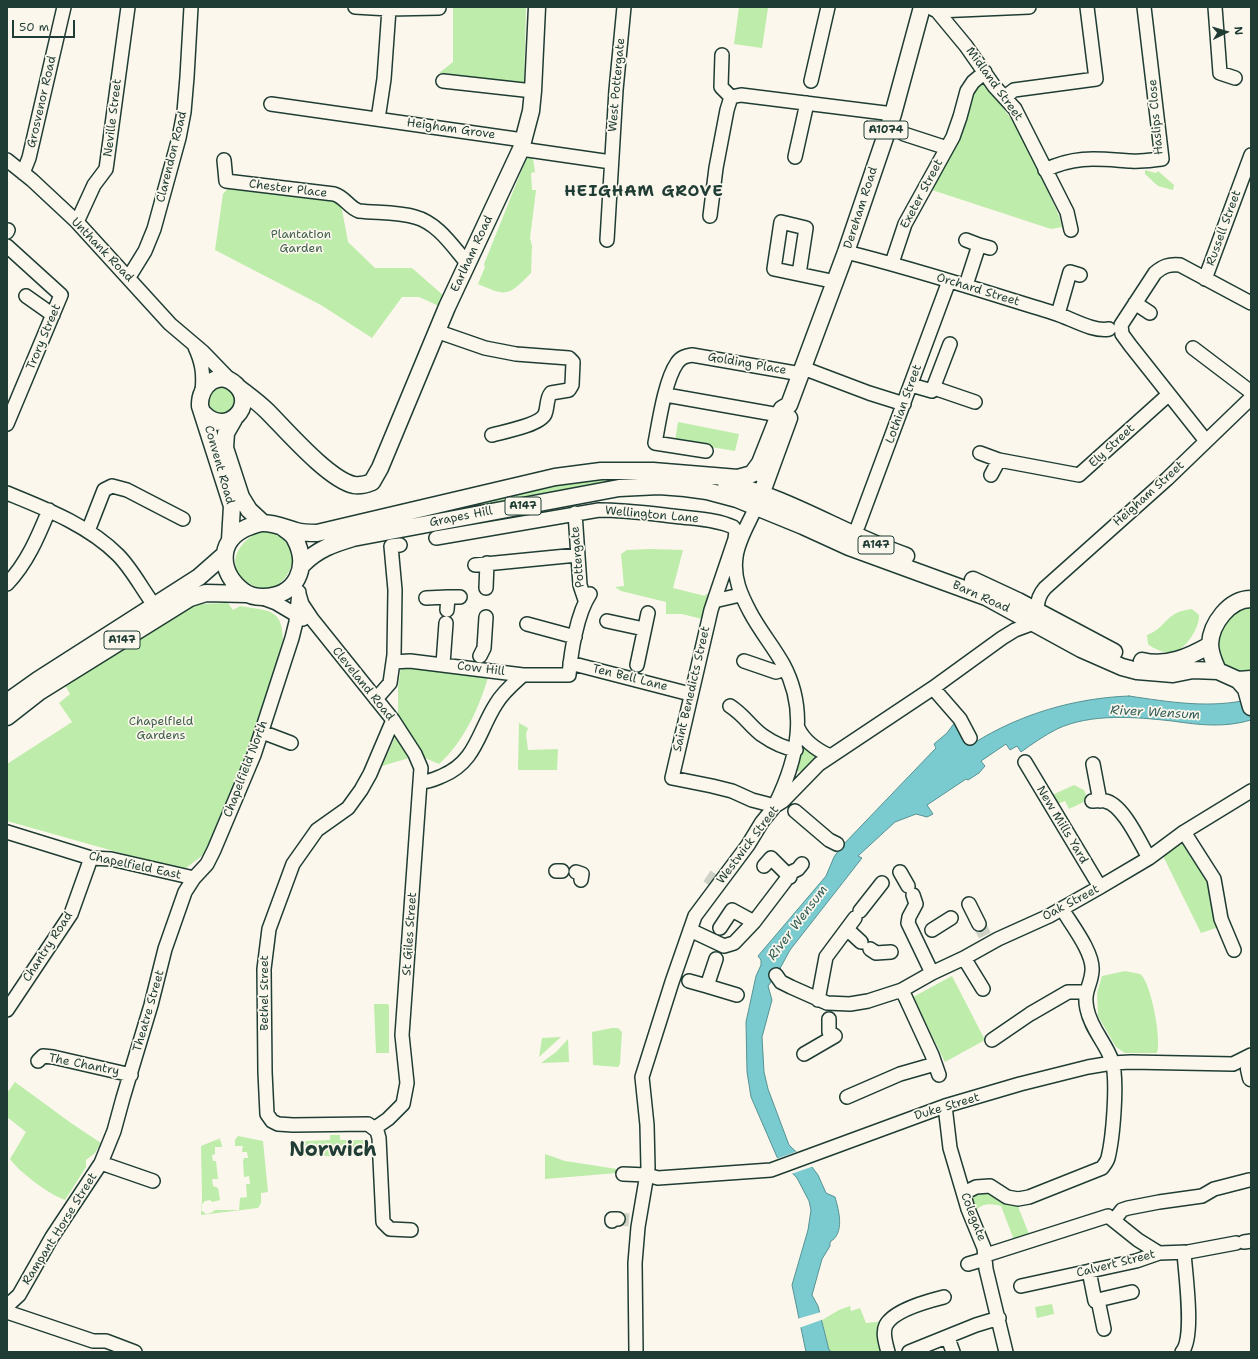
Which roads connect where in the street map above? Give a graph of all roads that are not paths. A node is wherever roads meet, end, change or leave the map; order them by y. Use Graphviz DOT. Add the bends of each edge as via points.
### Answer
graph roads {
  1 [pos="64,7"];
  2 [pos="128,7"];
  3 [pos="191,7"];
  4 [pos="355,7"];
  5 [pos="537,7"];
  6 [pos="624,7"];
  7 [pos="828,7"];
  8 [pos="1029,7"];
  9 [pos="1087,7"];
  10 [pos="1144,7"];
  11 [pos="1215,7"];
  12 [pos="439,8"];
  13 [pos="929,8"];
  14 [pos="389,9"];
  15 [pos="722,55"];
  16 [pos="985,72"];
  17 [pos="1236,78"];
  18 [pos="443,81"];
  19 [pos="811,81"];
  20 [pos="534,91"];
  21 [pos="731,97"];
  22 [pos="1005,97"];
  23 [pos="807,103"];
  24 [pos="271,104"];
  25 [pos="893,114"];
  26 [pos="378,119"];
  27 [pos="904,134"];
  28 [pos="522,144"];
  29 [pos="947,148"];
  30 [pos="1251,155"];
  31 [pos="795,157"];
  32 [pos="7,160"];
  33 [pos="224,160"];
  34 [pos="611,162"];
  35 [pos="1045,170"];
  36 [pos="24,173"];
  37 [pos="710,216"];
  38 [pos="77,222"];
  39 [pos="1071,230"];
  40 [pos="607,240"];
  41 [pos="966,240"];
  42 [pos="7,246"];
  43 [pos="846,252"];
  44 [pos="892,263"];
  45 [pos="468,264"];
  46 [pos="1070,272"];
  47 [pos="799,274"];
  48 [pos="129,277"];
  49 [pos="1205,279"];
  50 [pos="949,281"];
  51 [pos="836,282"];
  52 [pos="966,285"];
  53 [pos="26,296"];
  54 [pos="1135,303"];
  55 [pos="1251,303"];
  56 [pos="1150,313"];
  57 [pos="1058,314"];
  58 [pos="53,315"];
  59 [pos="1115,329"];
  60 [pos="436,331"];
  61 [pos="193,344"];
  62 [pos="950,344"];
  63 [pos="1193,348"];
  64 [pos="802,371"];
  65 [pos="235,385"];
  66 [pos="911,385"];
  67 [pos="934,388"];
  68 [pos="202,391"];
  69 [pos="1251,392"];
  70 [pos="666,395"];
  71 [pos="1168,395"];
  72 [pos="1251,398"];
  73 [pos="975,402"];
  74 [pos="904,404"];
  75 [pos="784,410"];
  76 [pos="204,414"];
  77 [pos="8,418"];
  78 [pos="235,418"];
  79 [pos="274,418"];
  80 [pos="492,436"];
  81 [pos="1206,441"];
  82 [pos="706,451"];
  83 [pos="980,453"];
  84 [pos="999,460"];
  85 [pos="760,463"];
  86 [pos="686,474"];
  87 [pos="991,475"];
  88 [pos="361,485"];
  89 [pos="7,493"];
  90 [pos="754,498"];
  91 [pos="49,510"];
  92 [pos="575,514"];
  93 [pos="183,519"];
  94 [pos="263,523"];
  95 [pos="858,526"];
  96 [pos="282,527"];
  97 [pos="88,531"];
  98 [pos="736,531"];
  99 [pos="436,538"];
  100 [pos="230,540"];
  101 [pos="400,545"];
  102 [pos="224,555"];
  103 [pos="577,555"];
  104 [pos="301,569"];
  105 [pos="7,584"];
  106 [pos="486,588"];
  107 [pos="1045,588"];
  108 [pos="299,592"];
  109 [pos="740,594"];
  110 [pos="253,595"];
  111 [pos="426,598"];
  112 [pos="1250,598"];
  113 [pos="714,601"];
  114 [pos="154,605"];
  115 [pos="1015,605"];
  116 [pos="292,613"];
  117 [pos="648,613"];
  118 [pos="486,617"];
  119 [pos="1036,618"];
  120 [pos="607,621"];
  121 [pos="527,624"];
  122 [pos="644,629"];
  123 [pos="325,636"];
  124 [pos="575,637"];
  125 [pos="1002,638"];
  126 [pos="1210,645"];
  127 [pos="744,661"];
  128 [pos="393,662"];
  129 [pos="477,663"];
  130 [pos="443,664"];
  131 [pos="570,669"];
  132 [pos="785,669"];
  133 [pos="1218,671"];
  134 [pos="635,672"];
  135 [pos="523,675"];
  136 [pos="1244,679"];
  137 [pos="933,688"];
  138 [pos="690,694"];
  139 [pos="376,699"];
  140 [pos="7,702"];
  141 [pos="1250,702"];
  142 [pos="730,706"];
  143 [pos="7,717"];
  144 [pos="393,720"];
  145 [pos="798,728"];
  146 [pos="262,732"];
  147 [pos="401,732"];
  148 [pos="970,738"];
  149 [pos="291,743"];
  150 [pos="796,750"];
  151 [pos="830,756"];
  152 [pos="1025,762"];
  153 [pos="1093,764"];
  154 [pos="421,782"];
  155 [pos="1251,791"];
  156 [pos="1251,801"];
  157 [pos="1233,802"];
  158 [pos="786,805"];
  159 [pos="7,832"];
  160 [pos="1184,832"];
  161 [pos="837,844"];
  162 [pos="90,858"];
  163 [pos="1149,858"];
  164 [pos="207,864"];
  165 [pos="802,864"];
  166 [pos="764,866"];
  167 [pos="900,872"];
  168 [pos="790,877"];
  169 [pos="194,878"];
  170 [pos="882,883"];
  171 [pos="1100,887"];
  172 [pos="969,904"];
  173 [pos="1062,909"];
  174 [pos="951,918"];
  175 [pos="854,920"];
  176 [pos="754,922"];
  177 [pos="979,924"];
  178 [pos="720,928"];
  179 [pos="690,930"];
  180 [pos="924,934"];
  181 [pos="724,949"];
  182 [pos="1234,950"];
  183 [pos="891,952"];
  184 [pos="964,958"];
  185 [pos="932,973"];
  186 [pos="776,975"];
  187 [pos="689,981"];
  188 [pos="707,986"];
  189 [pos="983,989"];
  190 [pos="902,990"];
  191 [pos="1086,992"];
  192 [pos="737,995"];
  193 [pos="826,1008"];
  194 [pos="7,1010"];
  195 [pos="992,1040"];
  196 [pos="804,1054"];
  197 [pos="1251,1055"];
  198 [pos="1251,1060"];
  199 [pos="38,1061"];
  200 [pos="1112,1063"];
  201 [pos="131,1075"];
  202 [pos="1251,1078"];
  203 [pos="847,1097"];
  204 [pos="945,1106"];
  205 [pos="375,1128"];
  206 [pos="102,1163"];
  207 [pos="623,1174"];
  208 [pos="646,1179"];
  209 [pos="1249,1180"];
  210 [pos="153,1181"];
  211 [pos="964,1193"];
  212 [pos="1115,1219"];
  213 [pos="411,1230"];
  214 [pos="1244,1242"];
  215 [pos="1184,1252"];
  216 [pos="1159,1253"];
  217 [pos="985,1257"];
  218 [pos="968,1264"];
  219 [pos="1089,1272"];
  220 [pos="1021,1286"];
  221 [pos="1132,1292"];
  222 [pos="944,1297"];
  223 [pos="1098,1300"];
  224 [pos="12,1309"];
  225 [pos="999,1318"];
  226 [pos="1104,1329"];
  227 [pos="948,1338"];
  228 [pos="135,1352"];
  229 [pos="636,1352"];
  230 [pos="888,1352"];
  231 [pos="908,1352"];
  232 [pos="953,1352"];
  233 [pos="1006,1352"];
  234 [pos="1182,1352"];
  1 -- 36 [label="street, Grosvenor Road"];
  2 -- 38 [label="street, Neville Street" via="106,169 94,185"];
  3 -- 48 [label="street, Clarendon Road" via="188,77 179,138 154,229 145,251"];
  4 -- 14 [label="street"];
  5 -- 20 [label="main road, Earlham Road"];
  6 -- 34 [label="street, West Pottergate"];
  7 -- 19 [label="street"];
  8 -- 13 [label="street"];
  9 -- 22 [label="street" via="1096,79 1014,90"];
  10 -- 35 [label="street, Haslips Close" via="1162,159 1083,159 1057,164"];
  11 -- 17 [label="street" via="1220,73"];
  12 -- 14 [label="street"];
  13 -- 16 [label="street, Midland Street" via="966,46"];
  13 -- 25 [label="main road, Dereham Road / A1074"];
  14 -- 26 [label="street"];
  15 -- 21 [label="street" via="721,87"];
  16 -- 22 [label="street, Midland Street"];
  16 -- 29 [label="street, Exeter Street" via="973,82 967,92"];
  18 -- 20 [label="street"];
  20 -- 28 [label="main road, Earlham Road"];
  21 -- 23 [label="street" via="741,95"];
  21 -- 37 [label="street" via="716,168"];
  22 -- 35 [label="street, Midland Street" via="1015,108"];
  23 -- 25 [label="street"];
  23 -- 31 [label="street"];
  24 -- 26 [label="street, Heigham Grove"];
  25 -- 43 [label="main road, Dereham Road / A1074"];
  26 -- 28 [label="street, Heigham Grove"];
  27 -- 29 [label="street, Exeter Street"];
  28 -- 34 [label="street"];
  28 -- 45 [label="main road, Earlham Road"];
  29 -- 44 [label="street, Exeter Street" via="905,224"];
  30 -- 49 [label="street, Russell Street"];
  32 -- 36 [label="street, Unthank Road"];
  33 -- 45 [label="street, Chester Place" via="222,184 334,194 340,196 352,209 359,211 415,217 442,234"];
  34 -- 40 [label="street, West Pottergate"];
  35 -- 39 [label="street, Midland Street" via="1068,216"];
  36 -- 38 [label="street, Unthank Road"];
  38 -- 48 [label="street, Unthank Road"];
  41 -- 52 [label="street" via="984,247"];
  42 -- 58 [label="street, Trory Street" via="61,295"];
  43 -- 44 [label="street, Orchard Street"];
  43 -- 51 [label="main road, Dereham Road / A1074"];
  44 -- 50 [label="street, Orchard Street"];
  45 -- 60 [label="main road, Earlham Road"];
  46 -- 57 [label="street"];
  47 -- 51 [label="street"];
  48 -- 61 [label="street, Unthank Road" via="170,324"];
  49 -- 54 [label="street" via="1180,265 1162,267"];
  49 -- 55 [label="street"];
  50 -- 52 [label="street, Orchard Street"];
  50 -- 66 [label="street, Lothian Street"];
  51 -- 64 [label="main road, Dereham Road / A1074"];
  52 -- 57 [label="street, Orchard Street"];
  53 -- 58 [label="street"];
  54 -- 56 [label="street"];
  54 -- 59 [label="street"];
  57 -- 59 [label="street, Orchard Street" via="1100,330"];
  58 -- 77 [label="street, Trory Street"];
  59 -- 71 [label="street"];
  60 -- 80 [label="street" via="485,348 516,354 569,358 573,362 572,384 569,390 548,390 545,416 525,426"];
  60 -- 88 [label="main road, Earlham Road" via="376,477 372,482"];
  61 -- 65 [label="street, Unthank Road"];
  61 -- 68 [label="street, Unthank Road" via="202,362"];
  62 -- 67 [label="street"];
  63 -- 69 [label="street" via="1209,355"];
  64 -- 70 [label="street, Golding Place" via="691,350 676,363"];
  64 -- 74 [label="street, Golding Place"];
  64 -- 75 [label="main road, Dereham Road / A1074"];
  65 -- 68 [label="main road" via="226,379 214,380"];
  65 -- 78 [label="main road" via="243,398 243,405"];
  65 -- 79 [label="main road, Unthank Road"];
  66 -- 67 [label="street" via="932,391"];
  66 -- 74 [label="street, Lothian Street"];
  67 -- 73 [label="street"];
  68 -- 76 [label="main road" via="200,406"];
  70 -- 75 [label="street" via="683,393"];
  70 -- 82 [label="street, Golding Place" via="654,443"];
  71 -- 81 [label="street"];
  71 -- 84 [label="street, Ely Street" via="1079,475"];
  72 -- 81 [label="street, Heigham Street"];
  74 -- 95 [label="street, Lothian Street"];
  75 -- 85 [label="main road, Dereham Road / A1074"];
  75 -- 90 [label="main road, Dereham Road / A1074" via="791,411 789,418"];
  76 -- 78 [label="main road" via="220,422"];
  76 -- 100 [label="main road, Convent Road" via="232,506"];
  78 -- 79 [label="main road" via="256,412"];
  78 -- 94 [label="main road, Convent Road" via="226,433 225,448 241,498"];
  79 -- 88 [label="main road, Unthank Road" via="328,470 344,481"];
  81 -- 107 [label="street, Heigham Street"];
  83 -- 84 [label="street, Ely Street"];
  84 -- 87 [label="street"];
  85 -- 86 [label="main road, Grapes Hill / A147" via="752,474 738,478"];
  85 -- 90 [label="main road, Dereham Road / A1074"];
  86 -- 90 [label="main road, Grapes Hill / A147"];
  86 -- 96 [label="main road, Grapes Hill / A147" via="653,471 589,472 555,477 317,533"];
  89 -- 91 [label="street"];
  90 -- 104 [label="main road, Grapes Hill / A147" via="659,486 619,488 353,538 327,545 312,554"];
  90 -- 109 [label="street" via="736,557"];
  90 -- 115 [label="main road, Barn Road / A147" via="991,587"];
  91 -- 97 [label="street"];
  91 -- 105 [label="street" via="28,556"];
  92 -- 98 [label="street, Wellington Lane" via="599,510 636,512 720,523 734,527"];
  92 -- 99 [label="street, Wellington Lane" via="472,535"];
  92 -- 103 [label="street, Pottergate"];
  93 -- 97 [label="street" via="127,490 112,486 104,490"];
  94 -- 96 [label="main road, A147"];
  94 -- 100 [label="main road" via="237,532"];
  96 -- 104 [label="main road" via="295,538"];
  97 -- 114 [label="street" via="119,556"];
  98 -- 113 [label="street, Saint Benedicts Street"];
  100 -- 102 [label="main road, A147"];
  101 -- 128 [label="street" via="391,546 395,596"];
  102 -- 110 [label="main road" via="230,578 236,586"];
  102 -- 114 [label="main road, A147" via="199,577"];
  103 -- 106 [label="street" via="481,564"];
  103 -- 124 [label="street, Pottergate" via="580,591 587,597"];
  104 -- 108 [label="street, Cleveland Road"];
  104 -- 110 [label="main road, A147" via="283,593 268,597"];
  107 -- 115 [label="street, Heigham Street"];
  107 -- 119 [label="street, Heigham Street" via="1040,595"];
  108 -- 116 [label="street, Chapelfield North"];
  108 -- 123 [label="street, Cleveland Road" via="305,608"];
  109 -- 113 [label="street"];
  109 -- 132 [label="street"];
  110 -- 116 [label="street" via="276,603"];
  110 -- 143 [label="main road, A147" via="206,593 190,598 39,692"];
  111 -- 130 [label="street" via="450,607"];
  112 -- 126 [label="main road" via="1232,605 1220,617"];
  113 -- 138 [label="street, Saint Benedicts Street"];
  114 -- 140 [label="main road, A147"];
  115 -- 119 [label="main road, Barn Road / A147"];
  115 -- 125 [label="street, Westwick Street" via="1010,628"];
  116 -- 123 [label="street, Cleveland Road"];
  116 -- 146 [label="street, Chapelfield North" via="288,649"];
  117 -- 122 [label="street"];
  118 -- 129 [label="street" via="484,648"];
  119 -- 125 [label="street, Westwick Street"];
  119 -- 126 [label="main road, Barn Road / A147" via="1117,654 1146,662 1173,662 1191,656"];
  119 -- 133 [label="main road, Barn Road / A147" via="1081,648 1122,668 1173,674 1193,670"];
  120 -- 122 [label="street"];
  121 -- 124 [label="street"];
  122 -- 134 [label="street"];
  123 -- 139 [label="street, Cleveland Road"];
  124 -- 131 [label="street, Pottergate"];
  125 -- 137 [label="street, Westwick Street"];
  126 -- 133 [label="main road" via="1211,657"];
  127 -- 132 [label="street" via="776,672"];
  128 -- 130 [label="street, Cow Hill"];
  128 -- 139 [label="street" via="390,682"];
  129 -- 130 [label="street, Cow Hill"];
  129 -- 135 [label="street, Cow Hill"];
  131 -- 134 [label="street, Ten Bell Lane"];
  131 -- 135 [label="street, Cow Hill"];
  132 -- 145 [label="street" via="797,705"];
  133 -- 136 [label="main road, Barn Road / A147"];
  134 -- 138 [label="street, Ten Bell Lane"];
  135 -- 154 [label="street" via="502,695 475,747 463,763 446,775"];
  136 -- 141 [label="main road, A147"];
  137 -- 148 [label="street" via="960,719"];
  137 -- 151 [label="street, Westwick Street"];
  138 -- 158 [label="street, Saint Benedicts Street" via="672,778 712,786 752,800"];
  139 -- 144 [label="street, Cleveland Road"];
  142 -- 150 [label="street" via="744,715 761,734"];
  144 -- 147 [label="street, Cleveland Road"];
  144 -- 205 [label="street, Bethel Street" via="361,790 348,808 317,830 293,864 269,930 264,969 267,1114 272,1122 368,1124"];
  145 -- 150 [label="street"];
  145 -- 151 [label="street" via="802,736 814,747"];
  146 -- 149 [label="street"];
  146 -- 164 [label="street, Chapelfield North"];
  147 -- 154 [label="street, St Giles Street" via="419,762"];
  150 -- 158 [label="street" via="789,773"];
  151 -- 158 [label="street, Westwick Street" via="819,764"];
  152 -- 171 [label="street, New Mills Yard"];
  153 -- 163 [label="street" via="1096,801 1106,801 1126,808"];
  154 -- 205 [label="street, St Giles Street" via="402,1035 407,1083 403,1104"];
  155 -- 157 [label="street, Oak Street"];
  156 -- 157 [label="street, Oak Street"];
  157 -- 160 [label="street, Oak Street"];
  158 -- 161 [label="street"];
  158 -- 179 [label="street, Westwick Street" via="744,851 702,905"];
  159 -- 162 [label="street, Chapelfield East"];
  160 -- 163 [label="street, Oak Street"];
  160 -- 182 [label="street" via="1214,880 1221,920"];
  162 -- 169 [label="street, Chapelfield East" via="111,859"];
  162 -- 194 [label="street, Chantry Road" via="68,918"];
  163 -- 171 [label="street, Oak Street"];
  164 -- 169 [label="street, Theatre Street"];
  165 -- 168 [label="street"];
  166 -- 168 [label="street" via="771,858"];
  167 -- 180 [label="street" via="916,904 908,923"];
  168 -- 176 [label="street"];
  169 -- 201 [label="street, Theatre Street" via="185,892 165,949"];
  170 -- 175 [label="street"];
  171 -- 173 [label="street, Oak Street"];
  172 -- 177 [label="street"];
  173 -- 184 [label="street, Oak Street" via="988,942"];
  173 -- 191 [label="street" via="1091,961 1092,971"];
  174 -- 180 [label="street"];
  175 -- 183 [label="street" via="866,946 876,953"];
  175 -- 193 [label="street" via="826,957"];
  176 -- 178 [label="street" via="732,910"];
  176 -- 181 [label="street"];
  179 -- 181 [label="street"];
  179 -- 208 [label="street, Westwick Street" via="637,1075 648,1144"];
  180 -- 185 [label="street"];
  181 -- 188 [label="street"];
  184 -- 185 [label="street, Oak Street"];
  184 -- 189 [label="street"];
  185 -- 190 [label="street, Oak Street"];
  186 -- 193 [label="street" via="781,982"];
  187 -- 188 [label="street"];
  188 -- 192 [label="street"];
  190 -- 193 [label="street, Oak Street" via="868,1002"];
  190 -- 203 [label="street" via="937,1070 900,1074"];
  191 -- 195 [label="street" via="1068,992 1030,1013"];
  191 -- 200 [label="street" via="1089,1018"];
  193 -- 196 [label="street" via="829,1032 835,1036"];
  197 -- 200 [label="street, Duke Street" via="1239,1062 1227,1064"];
  198 -- 202 [label="main road"];
  199 -- 201 [label="street, The Chantry" via="43,1056 53,1057"];
  200 -- 204 [label="street, Duke Street" via="1020,1084"];
  200 -- 211 [label="street" via="1114,1086 1110,1146 1108,1160 1102,1168 1018,1199 1007,1197 990,1186"];
  201 -- 206 [label="street, Theatre Street"];
  204 -- 208 [label="street, Duke Street" via="896,1122 785,1166 760,1171"];
  204 -- 211 [label="street, Colegate" via="949,1143"];
  205 -- 213 [label="street" via="379,1138 383,1222 390,1229"];
  206 -- 210 [label="street" via="129,1175"];
  206 -- 224 [label="street, Rampant Horse Street" via="52,1238"];
  207 -- 208 [label="street, Duke Street"];
  208 -- 229 [label="street" via="624,1221 635,1262"];
  209 -- 212 [label="street" via="1214,1189 1202,1196 1128,1208 1122,1210"];
  211 -- 217 [label="street, Colegate"];
  212 -- 216 [label="street" via="1138,1240"];
  212 -- 217 [label="street" via="1108,1216 1101,1218"];
  214 -- 215 [label="street, Calvert Street"];
  215 -- 216 [label="street, Calvert Street"];
  215 -- 234 [label="street" via="1188,1328 1185,1349"];
  216 -- 219 [label="street, Calvert Street"];
  217 -- 218 [label="street"];
  217 -- 225 [label="street, Colegate"];
  219 -- 220 [label="street, Calvert Street"];
  219 -- 223 [label="street" via="1096,1301"];
  221 -- 223 [label="street"];
  222 -- 230 [label="street" via="907,1309 893,1317 886,1324 884,1332"];
  223 -- 226 [label="street"];
  224 -- 228 [label="street" via="93,1341 106,1341"];
  225 -- 227 [label="street"];
  225 -- 233 [label="street, Colegate"];
  227 -- 231 [label="street"];
  227 -- 232 [label="street"];
}
